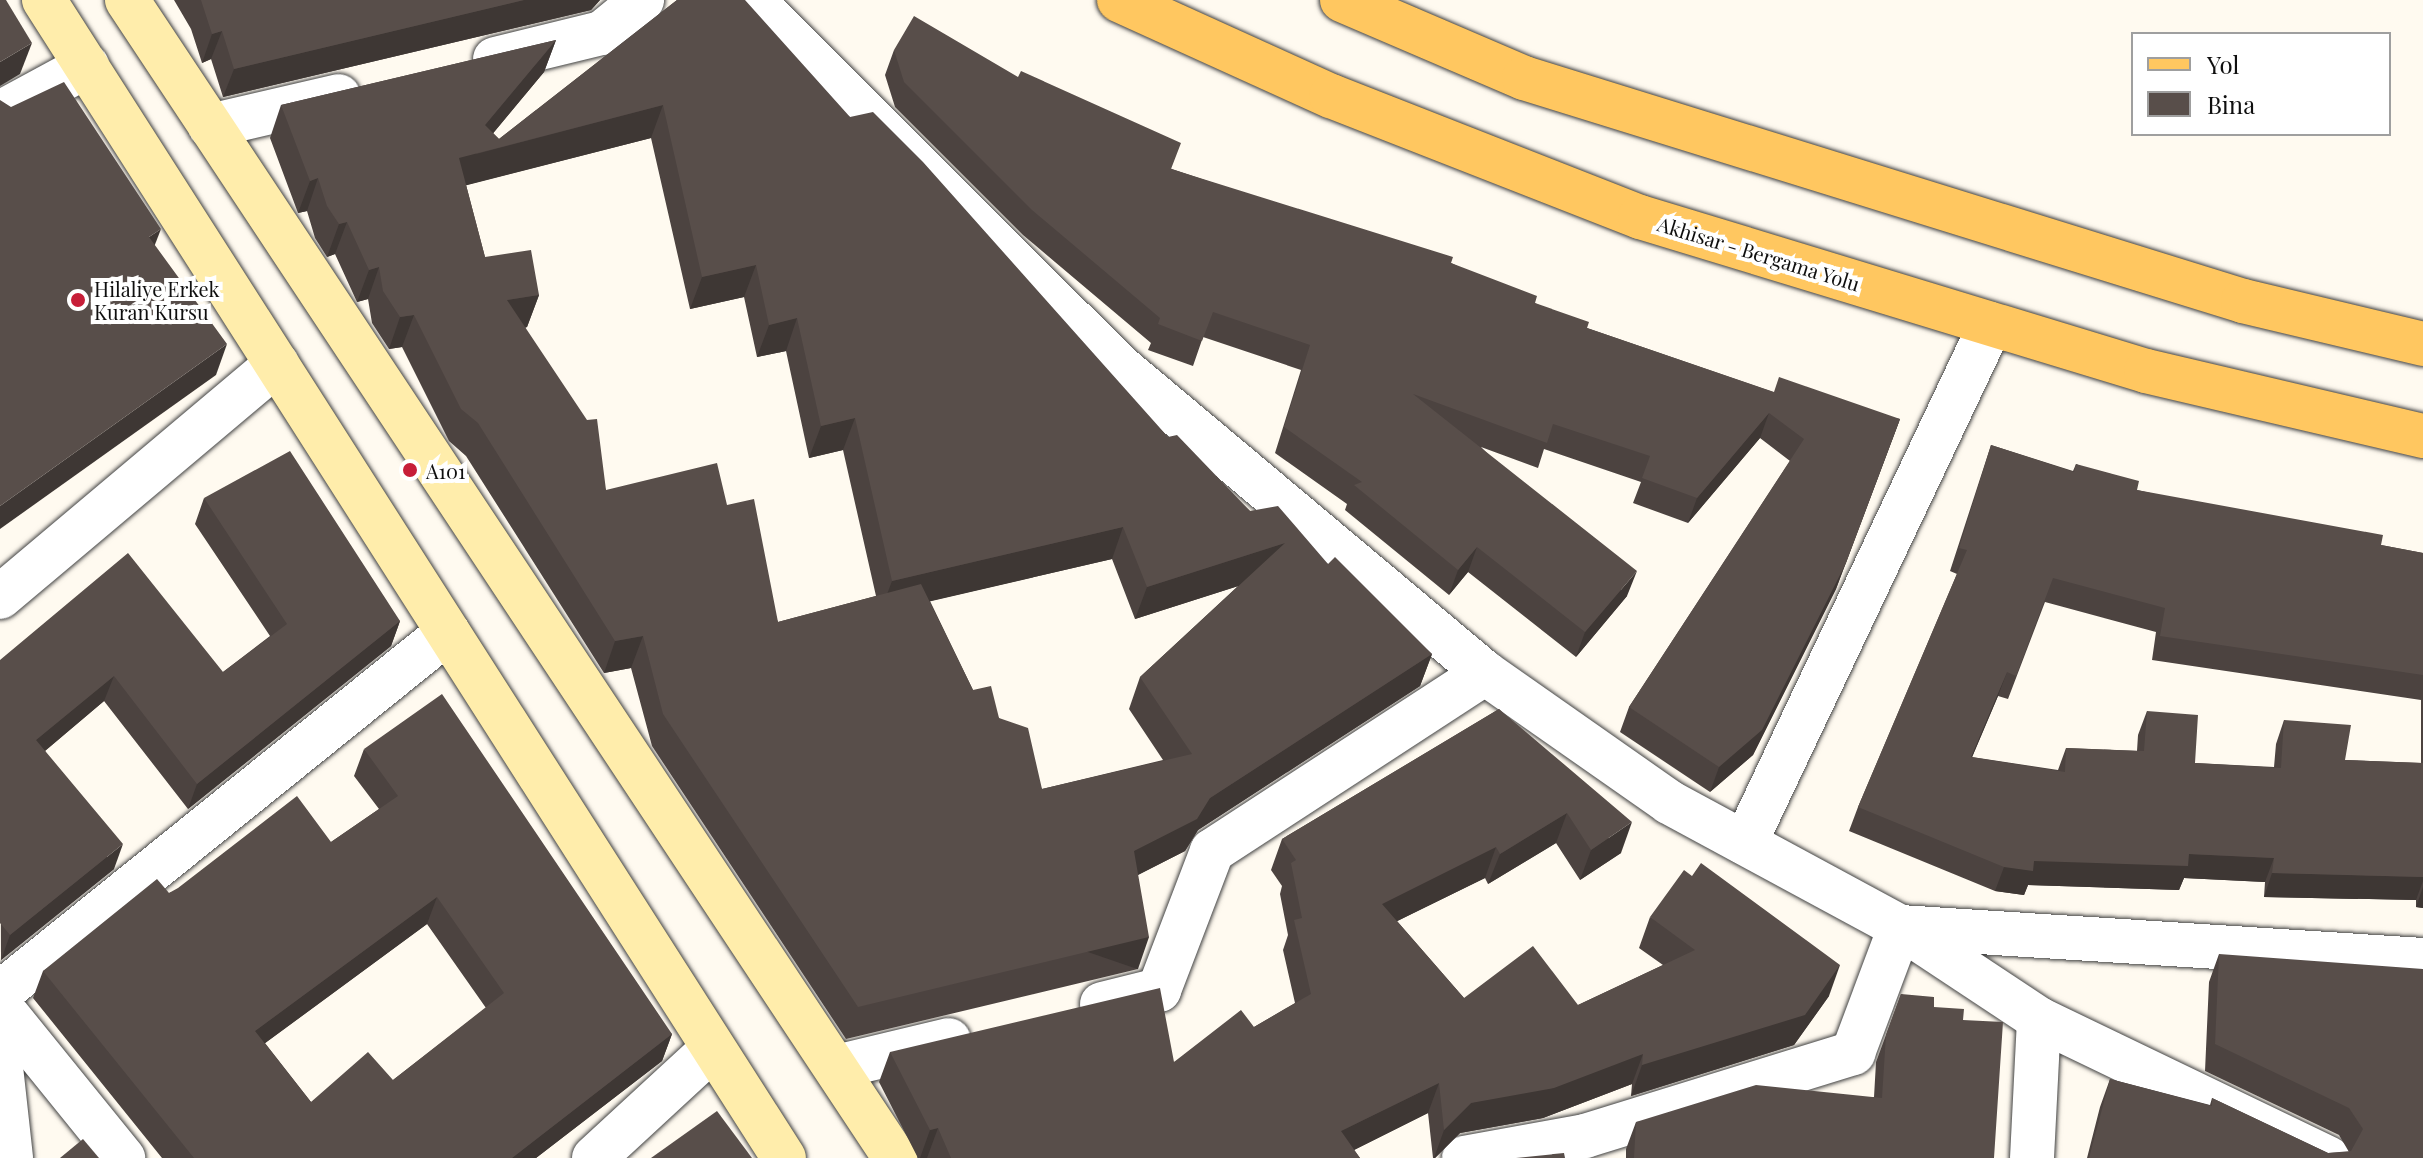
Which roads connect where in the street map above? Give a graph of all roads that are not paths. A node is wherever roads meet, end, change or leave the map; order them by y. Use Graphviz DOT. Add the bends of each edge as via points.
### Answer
graph roads {
  1 [pos="44,0"];
  2 [pos="127,0"];
  3 [pos="642,0"];
  4 [pos="752,0"];
  5 [pos="1119,0"];
  6 [pos="1342,0"];
  7 [pos="87,66"];
  8 [pos="451,69"];
  9 [pos="376,87"];
  10 [pos="0,113"];
  11 [pos="210,126"];
  12 [pos="1991,324"];
  13 [pos="2423,344"];
  14 [pos="277,364"];
  15 [pos="2423,436"];
  16 [pos="0,597"];
  17 [pos="448,632"];
  18 [pos="1485,673"];
  19 [pos="1745,843"];
  20 [pos="1900,927"];
  21 [pos="2423,960"];
  22 [pos="0,993"];
  23 [pos="0,1006"];
  24 [pos="1067,1012"];
  25 [pos="2039,1019"];
  26 [pos="990,1030"];
  27 [pos="713,1048"];
  28 [pos="0,1058"];
  29 [pos="836,1067"];
  30 [pos="1586,1147"];
  31 [pos="11,1158"];
  32 [pos="123,1158"];
  33 [pos="594,1158"];
  34 [pos="784,1158"];
  35 [pos="895,1158"];
  36 [pos="1464,1158"];
  37 [pos="2032,1158"];
  38 [pos="2328,1158"];
  1 -- 7 [label="main road"];
  2 -- 11 [label="main road"];
  3 -- 8 [label="street" via="602,33"];
  4 -- 18 [label="street" via="1118,365"];
  5 -- 12 [label="main road, Akhisar - Bergama Yolu" via="1331,96 1640,217"];
  6 -- 13 [label="main road" via="1524,78 2228,297"];
  7 -- 10 [label="street"];
  7 -- 14 [label="main road"];
  9 -- 11 [label="street"];
  11 -- 29 [label="main road"];
  12 -- 15 [label="main road, Akhisar - Bergama Yolu" via="2146,371"];
  12 -- 19 [label="street"];
  14 -- 16 [label="street"];
  14 -- 17 [label="main road"];
  17 -- 22 [label="street"];
  17 -- 27 [label="main road"];
  18 -- 19 [label="street" via="1669,802"];
  18 -- 24 [label="street" via="1212,851 1159,990"];
  19 -- 20 [label="street"];
  20 -- 21 [label="street"];
  20 -- 25 [label="street"];
  20 -- 30 [label="street" via="1853,1053"];
  23 -- 32 [label="street"];
  25 -- 37 [label="street"];
  25 -- 38 [label="street"];
  26 -- 29 [label="street"];
  27 -- 33 [label="street"];
  27 -- 34 [label="main road"];
  28 -- 31 [label="street"];
  29 -- 35 [label="main road"];
  30 -- 36 [label="street"];
}
